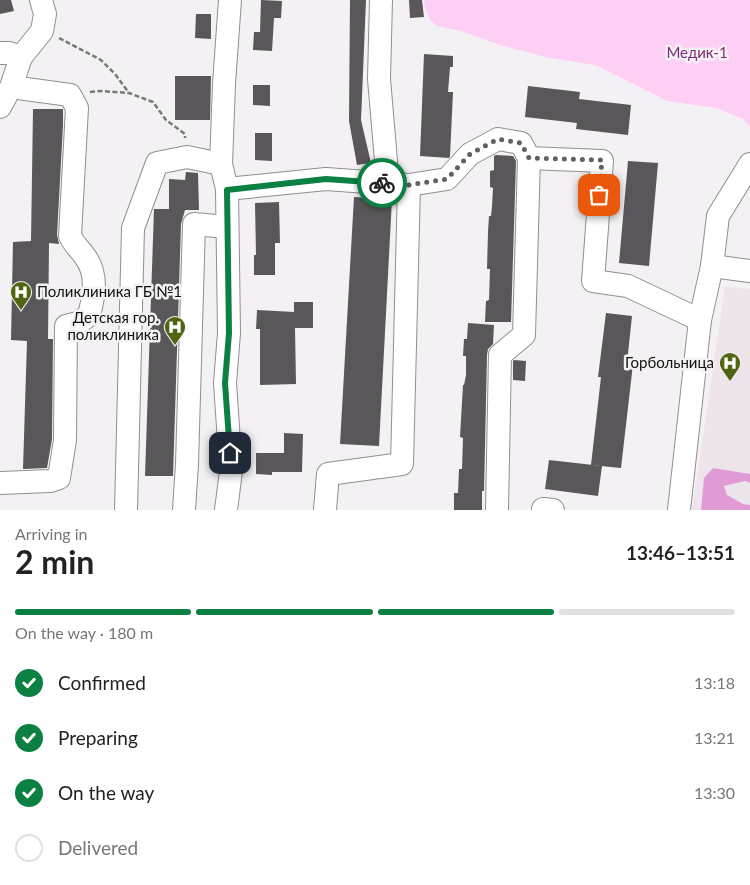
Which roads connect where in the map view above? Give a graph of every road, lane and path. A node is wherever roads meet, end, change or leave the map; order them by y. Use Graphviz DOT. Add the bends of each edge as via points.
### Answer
graph roads {
  1 [pos="41,0"];
  2 [pos="230,0"];
  3 [pos="381,0"];
  4 [pos="42,31"];
  5 [pos="10,55"];
  6 [pos="11,87"];
  7 [pos="129,93"];
  8 [pos="70,95"];
  9 [pos="0,107"];
  10 [pos="187,157"];
  11 [pos="529,158"];
  12 [pos="221,164"];
  13 [pos="750,164"];
  14 [pos="398,184"];
  15 [pos="227,190"];
  16 [pos="228,227"];
  17 [pos="712,266"];
  18 [pos="750,271"];
  19 [pos="700,320"];
  20 [pos="0,484"];
  21 [pos="126,510"];
  22 [pos="184,510"];
  23 [pos="226,510"];
  24 [pos="325,510"];
  25 [pos="497,510"];
  26 [pos="679,510"];
  1 -- 4 [label="street" via="45,14"];
  2 -- 12 [label="street"];
  3 -- 14 [label="street" via="379,79"];
  4 -- 5 [label="street"];
  4 -- 7 [label="path" via="101,60"];
  5 -- 6 [label="street"];
  6 -- 8 [label="street"];
  6 -- 9 [label="street"];
  7 -- 8 [label="path" via="102,91"];
  7 -- 10 [label="path" via="153,102 166,120 185,134"];
  8 -- 20 [label="street" via="77,108 70,236 87,259 94,294 89,315 66,326 65,440 59,478"];
  10 -- 12 [label="street"];
  10 -- 21 [label="street" via="157,163 133,228"];
  11 -- 14 [label="street" via="521,143 498,139 470,154 447,179"];
  11 -- 19 [label="street" via="602,160 593,281 628,286"];
  11 -- 25 [label="street" via="524,335 500,355"];
  12 -- 15 [label="street"];
  13 -- 17 [label="street" via="718,216"];
  14 -- 15 [label="street" via="326,179"];
  14 -- 24 [label="street" via="402,464 328,474"];
  15 -- 16 [label="street"];
  16 -- 22 [label="street" via="194,224"];
  16 -- 23 [label="street" via="229,333 225,383 231,470"];
  17 -- 18 [label="street"];
  17 -- 19 [label="street"];
  19 -- 26 [label="street"];
}
